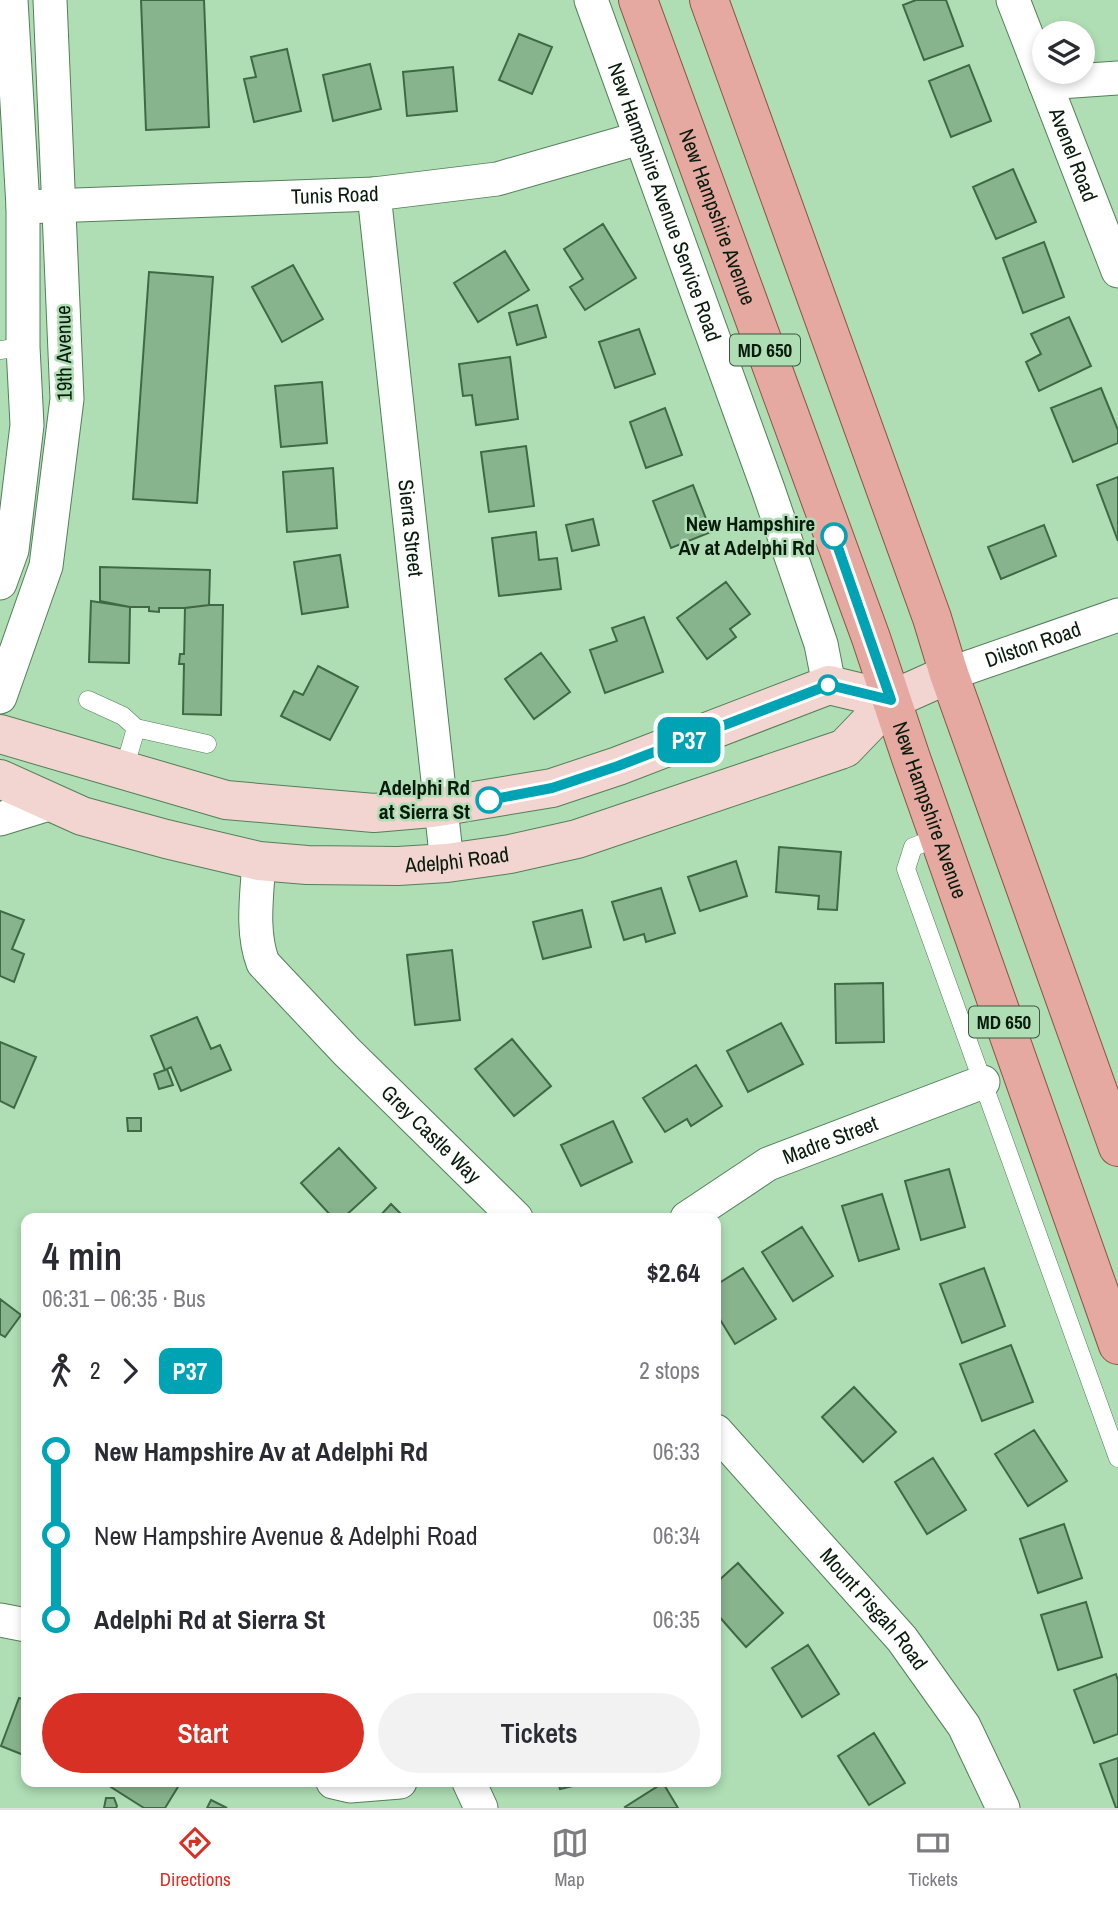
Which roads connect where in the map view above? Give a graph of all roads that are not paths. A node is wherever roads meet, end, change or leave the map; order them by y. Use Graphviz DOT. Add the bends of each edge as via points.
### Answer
graph roads {
  1 [pos="11,0"];
  2 [pos="50,0"];
  3 [pos="591,0"];
  4 [pos="638,0"];
  5 [pos="709,0"];
  6 [pos="1013,0"];
  7 [pos="1032,49"];
  8 [pos="1118,78"];
  9 [pos="1095,80"];
  10 [pos="1045,84"];
  11 [pos="640,138"];
  12 [pos="374,194"];
  13 [pos="59,206"];
  14 [pos="23,208"];
  15 [pos="1118,271"];
  16 [pos="11,348"];
  17 [pos="46,566"];
  18 [pos="5,570"];
  19 [pos="1118,615"];
  20 [pos="949,674"];
  21 [pos="829,685"];
  22 [pos="0,697"];
  23 [pos="88,700"];
  24 [pos="891,700"];
  25 [pos="136,728"];
  26 [pos="0,734"];
  27 [pos="207,744"];
  28 [pos="124,770"];
  29 [pos="0,779"];
  30 [pos="52,803"];
  31 [pos="440,807"];
  32 [pos="0,819"];
  33 [pos="939,837"];
  34 [pos="259,862"];
  35 [pos="447,863"];
  36 [pos="984,1082"];
  37 [pos="1118,1147"];
  38 [pos="511,1213"];
  39 [pos="694,1213"];
  40 [pos="1118,1345"];
  41 [pos="721,1437"];
  42 [pos="1118,1458"];
  43 [pos="0,1620"];
  44 [pos="21,1624"];
  45 [pos="471,1787"];
  46 [pos="481,1808"];
  47 [pos="1003,1808"];
  1 -- 14 [label="street, 19th Avenue"];
  2 -- 13 [label="street, 19th Avenue"];
  3 -- 11 [label="street, New Hampshire Avenue Service Road"];
  4 -- 24 [label="main road, New Hampshire Avenue / MD 650"];
  5 -- 20 [label="main road, MD 650"];
  6 -- 7 [label="street, Avenel Road"];
  8 -- 9 [label="street"];
  10 -- 15 [label="street, Avenel Road"];
  11 -- 12 [label="street, Tunis Road" via="497,179"];
  11 -- 21 [label="street, New Hampshire Avenue Service Road" via="768,489 821,644"];
  12 -- 13 [label="street, Tunis Road"];
  12 -- 31 [label="street, Sierra Street"];
  13 -- 14 [label="street, Tunis Road"];
  13 -- 17 [label="street, 19th Avenue" via="67,399"];
  14 -- 16 [label="street, 19th Avenue"];
  16 -- 18 [label="street, 19th Avenue" via="26,425 12,550"];
  17 -- 18 [label="street"];
  17 -- 22 [label="street, 19th Avenue"];
  19 -- 20 [label="street, Dilston Road"];
  20 -- 24 [label="main road, Adelphi Road"];
  20 -- 37 [label="main road, MD 650"];
  21 -- 24 [label="main road"];
  21 -- 31 [label="main road" via="552,788"];
  23 -- 25 [label="lane" via="123,716"];
  24 -- 33 [label="main road, New Hampshire Avenue / MD 650"];
  24 -- 35 [label="main road, Adelphi Road" via="840,750 577,839"];
  25 -- 27 [label="lane"];
  25 -- 28 [label="lane"];
  26 -- 28 [label="main road"];
  28 -- 31 [label="main road" via="226,800 374,814"];
  29 -- 30 [label="main road, Adelphi Road"];
  30 -- 32 [label="street"];
  30 -- 34 [label="main road, Adelphi Road" via="82,816"];
  31 -- 35 [label="street, Sierra Street"];
  33 -- 36 [label="lane" via="913,847 906,869"];
  33 -- 40 [label="main road, New Hampshire Avenue / MD 650"];
  34 -- 35 [label="main road, Adelphi Road"];
  34 -- 38 [label="street, Grey Castle Way" via="256,924 263,963"];
  36 -- 39 [label="street, Madre Street" via="768,1164"];
  36 -- 42 [label="lane"];
  41 -- 47 [label="street, Mount Pisgah Road" via="902,1639 964,1726"];
  43 -- 44 [label="street"];
  45 -- 46 [label="street"];
}
